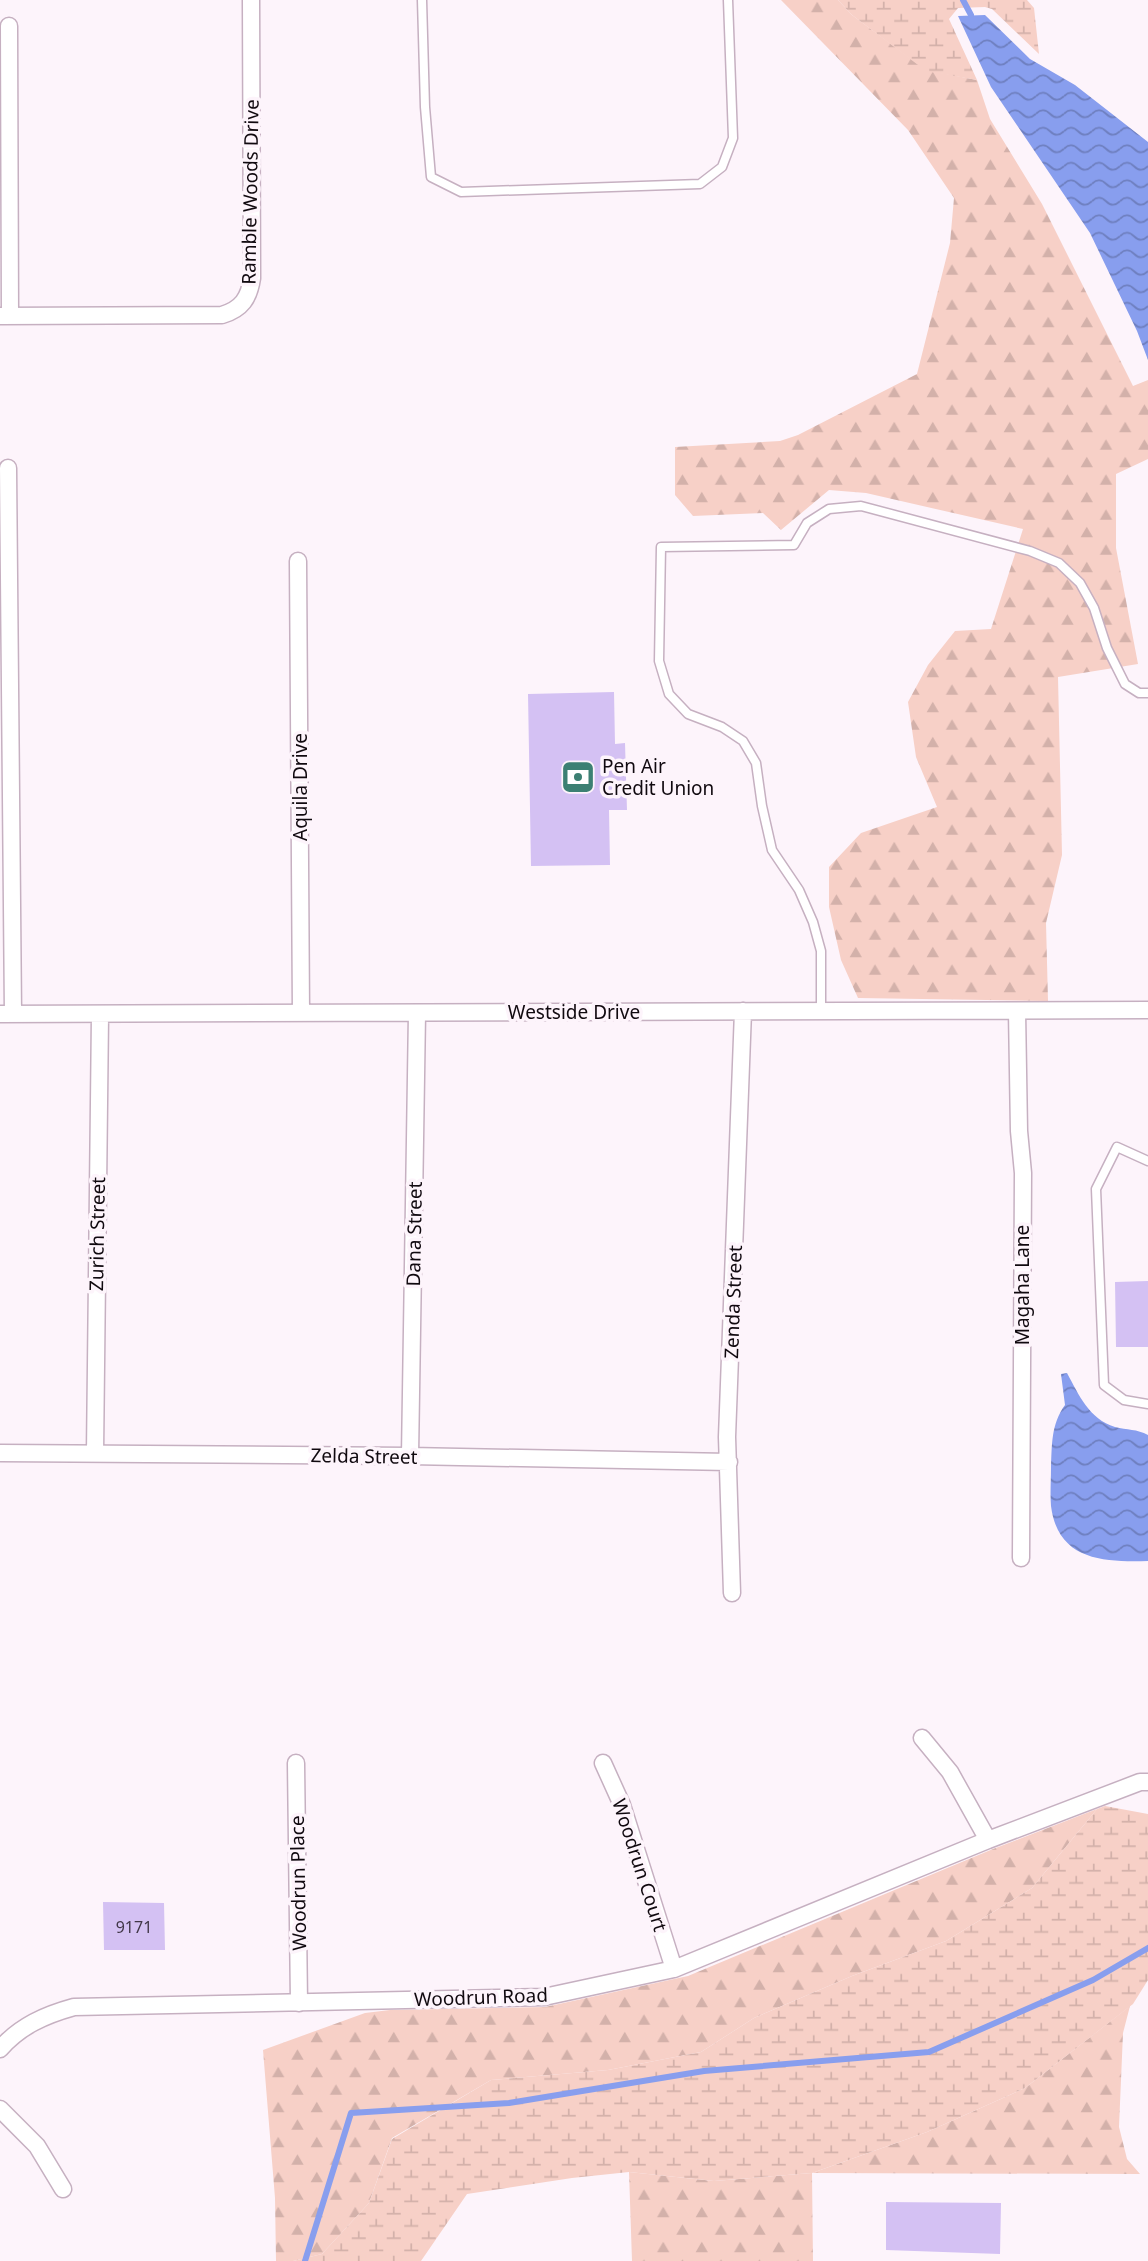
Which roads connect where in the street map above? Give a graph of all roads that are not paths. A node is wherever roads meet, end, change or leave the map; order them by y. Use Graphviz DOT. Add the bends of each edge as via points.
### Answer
graph roads {
  1 [pos="251,0"];
  2 [pos="422,0"];
  3 [pos="728,0"];
  4 [pos="9,26"];
  5 [pos="5,316"];
  6 [pos="8,468"];
  7 [pos="298,561"];
  8 [pos="1148,693"];
  9 [pos="1148,1010"];
  10 [pos="743,1011"];
  11 [pos="821,1011"];
  12 [pos="1017,1011"];
  13 [pos="301,1013"];
  14 [pos="417,1013"];
  15 [pos="6,1014"];
  16 [pos="100,1015"];
  17 [pos="1148,1161"];
  18 [pos="1148,1405"];
  19 [pos="0,1453"];
  20 [pos="95,1453"];
  21 [pos="410,1456"];
  22 [pos="729,1462"];
  23 [pos="1021,1558"];
  24 [pos="732,1593"];
  25 [pos="922,1738"];
  26 [pos="296,1763"];
  27 [pos="603,1763"];
  28 [pos="1148,1782"];
  29 [pos="988,1840"];
  30 [pos="674,1969"];
  31 [pos="299,2003"];
  32 [pos="0,2049"];
  33 [pos="0,2109"];
  34 [pos="63,2189"];
  1 -- 5 [label="street, Ramble Woods Drive" via="252,278 244,303 222,315"];
  2 -- 3 [label="lane" via="431,177 461,192 700,184 722,167 733,138"];
  4 -- 5 [label="street"];
  6 -- 15 [label="street"];
  7 -- 13 [label="street, Aquila Drive"];
  8 -- 11 [label="lane" via="1125,684 1080,583 1059,564 1030,551 861,506 829,509 807,523 794,545 661,547 659,661 669,694 688,714 743,741 756,763 772,850 799,890 821,951"];
  9 -- 12 [label="street, Westside Drive"];
  10 -- 11 [label="street, Westside Drive"];
  10 -- 14 [label="street, Westside Drive"];
  10 -- 22 [label="street, Zenda Street"];
  11 -- 12 [label="street, Westside Drive"];
  12 -- 23 [label="street, Magaha Lane" via="1023,1173"];
  13 -- 14 [label="street, Westside Drive"];
  13 -- 16 [label="street, Westside Drive"];
  14 -- 21 [label="street, Dana Street"];
  15 -- 16 [label="street, Westside Drive"];
  16 -- 20 [label="street, Zurich Street"];
  17 -- 18 [label="lane" via="1117,1147 1096,1189 1104,1385 1124,1400"];
  19 -- 20 [label="street, Zelda Street"];
  20 -- 21 [label="street, Zelda Street"];
  21 -- 22 [label="street, Zelda Street"];
  22 -- 24 [label="street, Zenda Street"];
  25 -- 29 [label="street" via="950,1772"];
  26 -- 31 [label="street, Woodrun Place"];
  27 -- 30 [label="street, Woodrun Court" via="622,1805"];
  28 -- 29 [label="street, Woodrun Road"];
  29 -- 30 [label="street, Woodrun Road"];
  30 -- 31 [label="street, Woodrun Road" via="544,1997"];
  31 -- 32 [label="street, Woodrun Road" via="74,2007 27,2025"];
  33 -- 34 [label="street" via="37,2146"];
}
